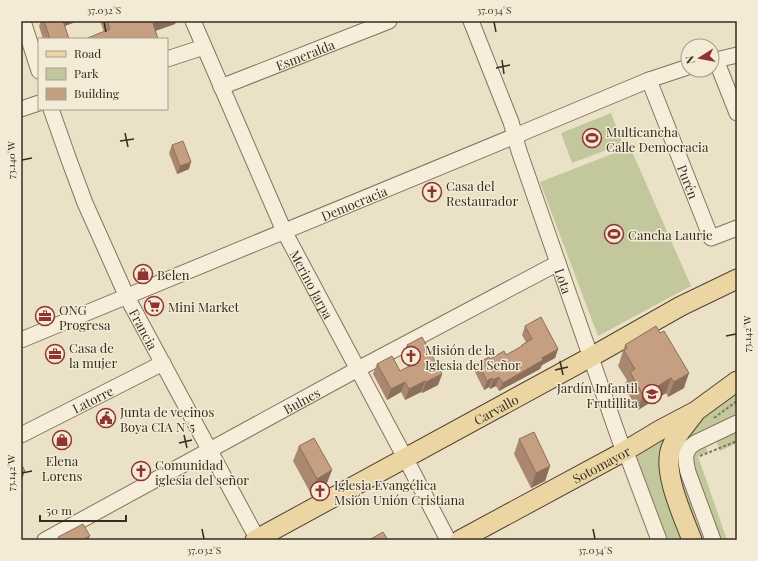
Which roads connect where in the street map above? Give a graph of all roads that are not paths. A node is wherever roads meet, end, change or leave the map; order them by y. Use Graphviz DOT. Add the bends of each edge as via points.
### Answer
graph roads {
  1 [pos="23,21"];
  2 [pos="193,21"];
  3 [pos="389,21"];
  4 [pos="471,21"];
  5 [pos="204,46"];
  6 [pos="737,55"];
  7 [pos="168,59"];
  8 [pos="720,59"];
  9 [pos="38,68"];
  10 [pos="680,70"];
  11 [pos="720,75"];
  12 [pos="649,80"];
  13 [pos="221,87"];
  14 [pos="38,103"];
  15 [pos="21,109"];
  16 [pos="51,110"];
  17 [pos="737,114"];
  18 [pos="515,136"];
  19 [pos="737,228"];
  20 [pos="284,231"];
  21 [pos="558,263"];
  22 [pos="737,279"];
  23 [pos="127,297"];
  24 [pos="21,340"];
  25 [pos="591,357"];
  26 [pos="163,363"];
  27 [pos="358,369"];
  28 [pos="737,381"];
  29 [pos="696,411"];
  30 [pos="737,423"];
  31 [pos="21,435"];
  32 [pos="210,451"];
  33 [pos="625,451"];
  34 [pos="406,458"];
  35 [pos="45,540"];
  36 [pos="257,540"];
  37 [pos="448,540"];
  38 [pos="460,540"];
  39 [pos="658,540"];
  40 [pos="692,540"];
  41 [pos="713,540"];
  1 -- 9 [label="street"];
  2 -- 5 [label="street, Merino Jarpa"];
  3 -- 13 [label="street, Esmeralda"];
  4 -- 18 [label="street, Lota"];
  5 -- 7 [label="street"];
  5 -- 13 [label="street, Merino Jarpa"];
  6 -- 8 [label="street"];
  10 -- 12 [label="street, Democracia"];
  11 -- 17 [label="street"];
  12 -- 18 [label="street, Democracia"];
  12 -- 19 [label="street, Purén" via="711,238"];
  13 -- 20 [label="street, Merino Jarpa"];
  14 -- 15 [label="street"];
  16 -- 23 [label="street, Francia" via="85,203"];
  18 -- 20 [label="street, Democracia"];
  18 -- 21 [label="street, Lota"];
  20 -- 23 [label="street, Democracia"];
  20 -- 27 [label="street, Merino Jarpa"];
  21 -- 25 [label="street, Lota"];
  21 -- 27 [label="street, Bulnes"];
  22 -- 25 [label="main road, Carvallo" via="681,306"];
  23 -- 24 [label="street, Democracia"];
  23 -- 26 [label="street, Francia"];
  25 -- 33 [label="street, Lota"];
  25 -- 34 [label="main road, Carvallo"];
  26 -- 31 [label="street, Latorre"];
  26 -- 32 [label="street, Francia"];
  27 -- 32 [label="street, Bulnes"];
  27 -- 34 [label="street, Merino Jarpa"];
  28 -- 29 [label="main road, Sotomayor"];
  29 -- 33 [label="main road, Sotomayor"];
  29 -- 40 [label="main road" via="675,440 668,467"];
  30 -- 41 [label="street" via="695,443 686,455 688,472"];
  32 -- 35 [label="street, Bulnes"];
  32 -- 36 [label="street, Francia"];
  33 -- 38 [label="main road, Sotomayor"];
  33 -- 39 [label="street, Lota"];
  34 -- 36 [label="main road, Carvallo"];
  34 -- 37 [label="street, Merino Jarpa"];
}
